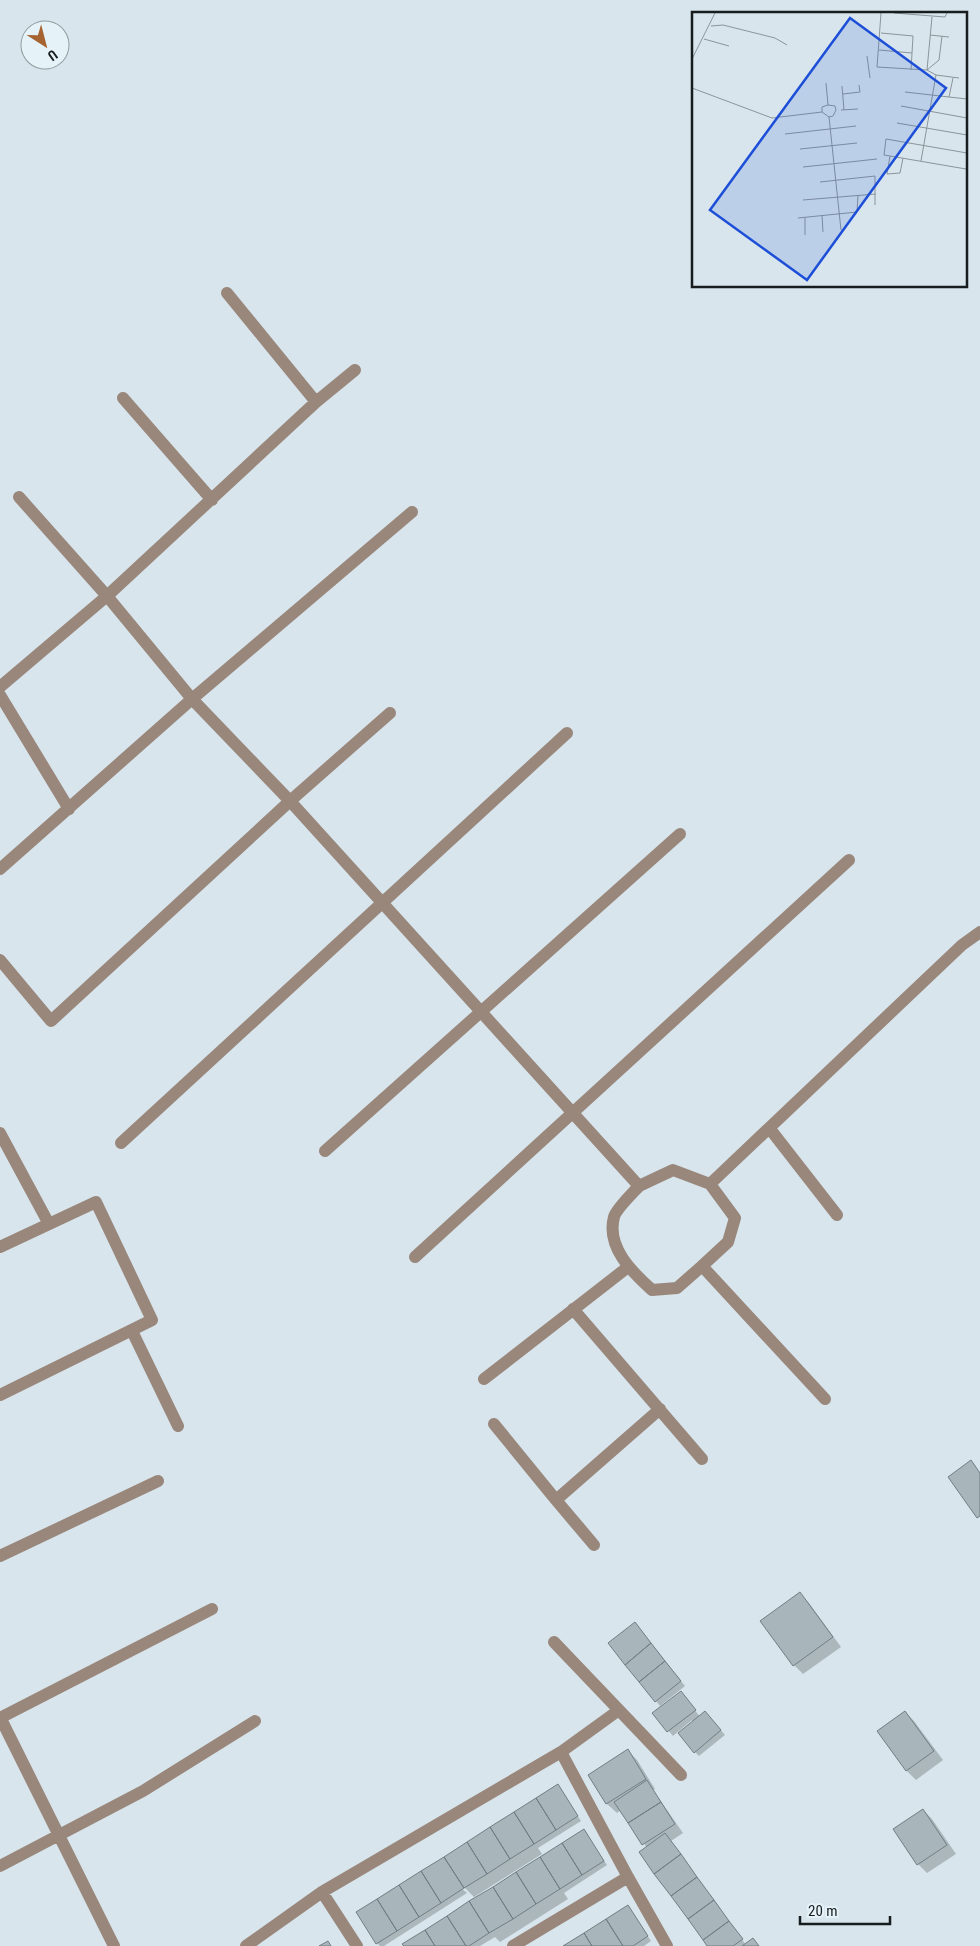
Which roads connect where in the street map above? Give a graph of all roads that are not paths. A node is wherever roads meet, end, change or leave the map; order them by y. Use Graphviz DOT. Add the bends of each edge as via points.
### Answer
graph roads {
  1 [pos="227,293"];
  2 [pos="355,370"];
  3 [pos="123,398"];
  4 [pos="316,402"];
  5 [pos="19,497"];
  6 [pos="212,500"];
  7 [pos="412,512"];
  8 [pos="107,596"];
  9 [pos="0,687"];
  10 [pos="0,695"];
  11 [pos="192,698"];
  12 [pos="390,713"];
  13 [pos="567,732"];
  14 [pos="290,800"];
  15 [pos="69,809"];
  16 [pos="680,834"];
  17 [pos="849,860"];
  18 [pos="0,868"];
  19 [pos="382,904"];
  20 [pos="980,932"];
  21 [pos="0,960"];
  22 [pos="481,1010"];
  23 [pos="571,1112"];
  24 [pos="770,1129"];
  25 [pos="0,1133"];
  26 [pos="121,1143"];
  27 [pos="325,1150"];
  28 [pos="710,1184"];
  29 [pos="639,1186"];
  30 [pos="837,1214"];
  31 [pos="49,1224"];
  32 [pos="0,1247"];
  33 [pos="415,1257"];
  34 [pos="702,1266"];
  35 [pos="628,1267"];
  36 [pos="574,1309"];
  37 [pos="132,1331"];
  38 [pos="484,1379"];
  39 [pos="0,1395"];
  40 [pos="825,1399"];
  41 [pos="660,1409"];
  42 [pos="494,1424"];
  43 [pos="178,1426"];
  44 [pos="702,1459"];
  45 [pos="158,1481"];
  46 [pos="556,1500"];
  47 [pos="594,1545"];
  48 [pos="0,1556"];
  49 [pos="212,1609"];
  50 [pos="554,1642"];
  51 [pos="619,1710"];
  52 [pos="0,1717"];
  53 [pos="255,1721"];
  54 [pos="561,1752"];
  55 [pos="681,1774"];
  56 [pos="57,1835"];
  57 [pos="0,1866"];
  58 [pos="628,1877"];
  59 [pos="322,1892"];
  60 [pos="114,1946"];
  61 [pos="246,1946"];
  62 [pos="357,1946"];
  63 [pos="513,1946"];
  64 [pos="667,1946"];
  1 -- 4 [label="street"];
  2 -- 4 [label="street"];
  3 -- 6 [label="street"];
  4 -- 6 [label="street"];
  5 -- 8 [label="street"];
  6 -- 8 [label="street"];
  7 -- 11 [label="street"];
  8 -- 9 [label="street"];
  8 -- 11 [label="street"];
  10 -- 15 [label="street"];
  11 -- 14 [label="street"];
  11 -- 15 [label="street"];
  12 -- 14 [label="street"];
  13 -- 19 [label="street"];
  14 -- 19 [label="street"];
  14 -- 21 [label="street" via="51,1021"];
  15 -- 18 [label="street"];
  16 -- 22 [label="street"];
  17 -- 23 [label="street"];
  19 -- 22 [label="street"];
  19 -- 26 [label="street"];
  20 -- 24 [label="street" via="962,945"];
  22 -- 23 [label="street"];
  22 -- 27 [label="street"];
  23 -- 29 [label="street"];
  23 -- 33 [label="street"];
  24 -- 28 [label="street"];
  24 -- 30 [label="street"];
  25 -- 31 [label="street"];
  28 -- 29 [label="street" via="673,1170"];
  28 -- 34 [label="street" via="735,1218 728,1242"];
  29 -- 35 [label="street" via="614,1216 613,1238"];
  31 -- 32 [label="street"];
  31 -- 37 [label="street" via="96,1202 152,1320"];
  34 -- 35 [label="street" via="677,1288 652,1290"];
  34 -- 40 [label="street"];
  35 -- 36 [label="street"];
  36 -- 38 [label="street"];
  36 -- 41 [label="street"];
  37 -- 39 [label="street"];
  37 -- 43 [label="street"];
  41 -- 44 [label="street"];
  41 -- 46 [label="street"];
  42 -- 46 [label="street"];
  45 -- 48 [label="street"];
  46 -- 47 [label="street"];
  49 -- 52 [label="street"];
  50 -- 51 [label="street"];
  51 -- 54 [label="street"];
  51 -- 55 [label="street"];
  52 -- 56 [label="street"];
  53 -- 56 [label="street" via="143,1791"];
  54 -- 58 [label="street"];
  54 -- 59 [label="street"];
  56 -- 57 [label="street"];
  56 -- 60 [label="street"];
  58 -- 63 [label="street"];
  58 -- 64 [label="street"];
  59 -- 61 [label="street"];
  59 -- 62 [label="street"];
}
